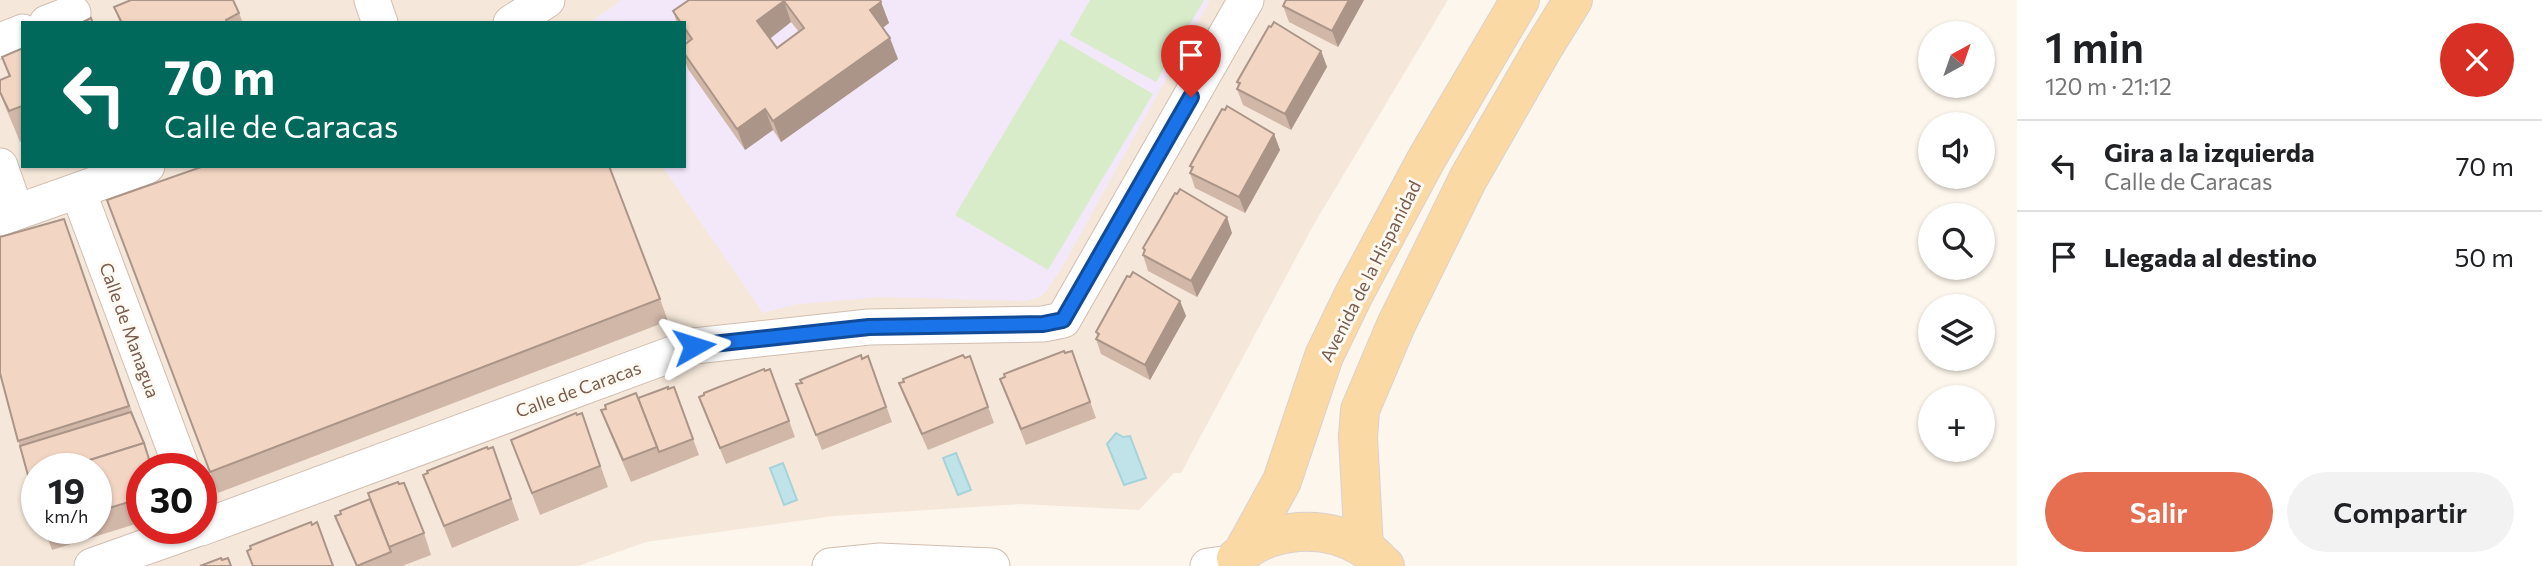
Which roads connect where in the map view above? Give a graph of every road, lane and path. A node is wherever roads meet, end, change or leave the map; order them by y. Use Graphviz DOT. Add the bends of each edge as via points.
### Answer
graph roads {
  1 [pos="372,0"];
  2 [pos="547,0"];
  3 [pos="1246,0"];
  4 [pos="1520,0"];
  5 [pos="1573,0"];
  6 [pos="379,21"];
  7 [pos="514,21"];
  8 [pos="21,33"];
  9 [pos="0,41"];
  10 [pos="0,166"];
  11 [pos="141,168"];
  12 [pos="78,191"];
  13 [pos="8,215"];
  14 [pos="176,453"];
  15 [pos="217,520"];
  16 [pos="152,544"];
  17 [pos="1375,557"];
  18 [pos="1228,562"];
  19 [pos="921,565"];
  20 [pos="92,566"];
  21 [pos="830,566"];
  22 [pos="992,566"];
  1 -- 6 [label="street"];
  2 -- 7 [label="street"];
  3 -- 15 [label="street, Calle de Caracas" via="1063,320 869,327 694,346"];
  4 -- 18 [label="main road, Avenida de la Hispanidad" via="1354,294 1324,356 1282,481"];
  5 -- 17 [label="main road" via="1468,179 1360,410 1358,437"];
  8 -- 9 [label="street"];
  10 -- 13 [label="street"];
  11 -- 12 [label="street"];
  12 -- 13 [label="street"];
  12 -- 14 [label="street, Calle de Managua"];
  16 -- 20 [label="street, Calle de Caracas"];
  17 -- 18 [label="main road" via="1335,535 1303,531 1271,537"];
  19 -- 21 [label="street" via="880,561"];
  19 -- 22 [label="street"];
}
